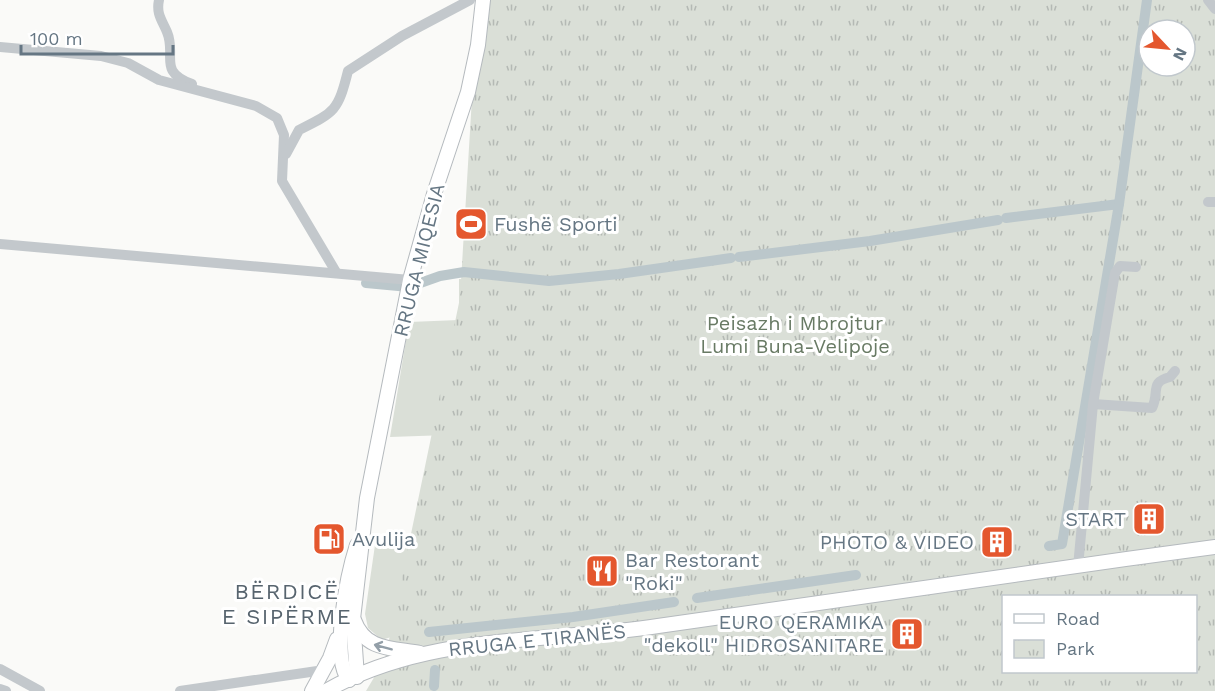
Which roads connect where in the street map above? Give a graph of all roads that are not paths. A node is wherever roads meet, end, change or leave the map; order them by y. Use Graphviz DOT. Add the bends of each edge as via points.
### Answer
graph roads {
  1 [pos="159,0"];
  2 [pos="470,0"];
  3 [pos="483,0"];
  4 [pos="1208,0"];
  5 [pos="1215,9"];
  6 [pos="0,47"];
  7 [pos="208,93"];
  8 [pos="285,159"];
  9 [pos="0,244"];
  10 [pos="1136,267"];
  11 [pos="336,272"];
  12 [pos="410,282"];
  13 [pos="1175,371"];
  14 [pos="1094,404"];
  15 [pos="1215,547"];
  16 [pos="1078,567"];
  17 [pos="348,621"];
  18 [pos="425,654"];
  19 [pos="0,669"];
  20 [pos="324,670"];
  21 [pos="265,678"];
  22 [pos="353,678"];
  23 [pos="0,689"];
  24 [pos="6,691"];
  25 [pos="40,691"];
  26 [pos="180,691"];
  27 [pos="257,691"];
  28 [pos="312,691"];
  29 [pos="326,691"];
  1 -- 7 [label="street" via="158,14 168,33 173,72 182,81"];
  2 -- 8 [label="street" via="402,36 348,71 341,99 328,117 298,130"];
  3 -- 12 [label="main road, RRUGA MIQESIA" via="468,92"];
  4 -- 5 [label="street"];
  6 -- 7 [label="street" via="101,56 128,63 159,80"];
  7 -- 8 [label="street" via="256,106 277,118 284,135"];
  8 -- 11 [label="street" via="282,181"];
  9 -- 11 [label="street"];
  10 -- 14 [label="street" via="1120,266 1115,273"];
  11 -- 12 [label="street"];
  12 -- 17 [label="main road, RRUGA MIQESIA" via="364,523 361,569"];
  13 -- 14 [label="street" via="1157,384 1152,408"];
  14 -- 16 [label="street"];
  15 -- 16 [label="main road, RRUGA E TIRANËS"];
  16 -- 18 [label="main road, RRUGA E TIRANËS" via="657,627"];
  18 -- 17 [label="main road, one-way" via="379,647"];
  17 -- 20 [label="main road"];
  17 -- 22 [label="main road, RRUGA MIQESIA"];
  18 -- 22 [label="main road"];
  19 -- 25 [label="street"];
  20 -- 21 [label="street"];
  20 -- 28 [label="main road"];
  21 -- 26 [label="street"];
  21 -- 27 [label="street"];
  22 -- 29 [label="main road"];
  23 -- 24 [label="street"];
}
